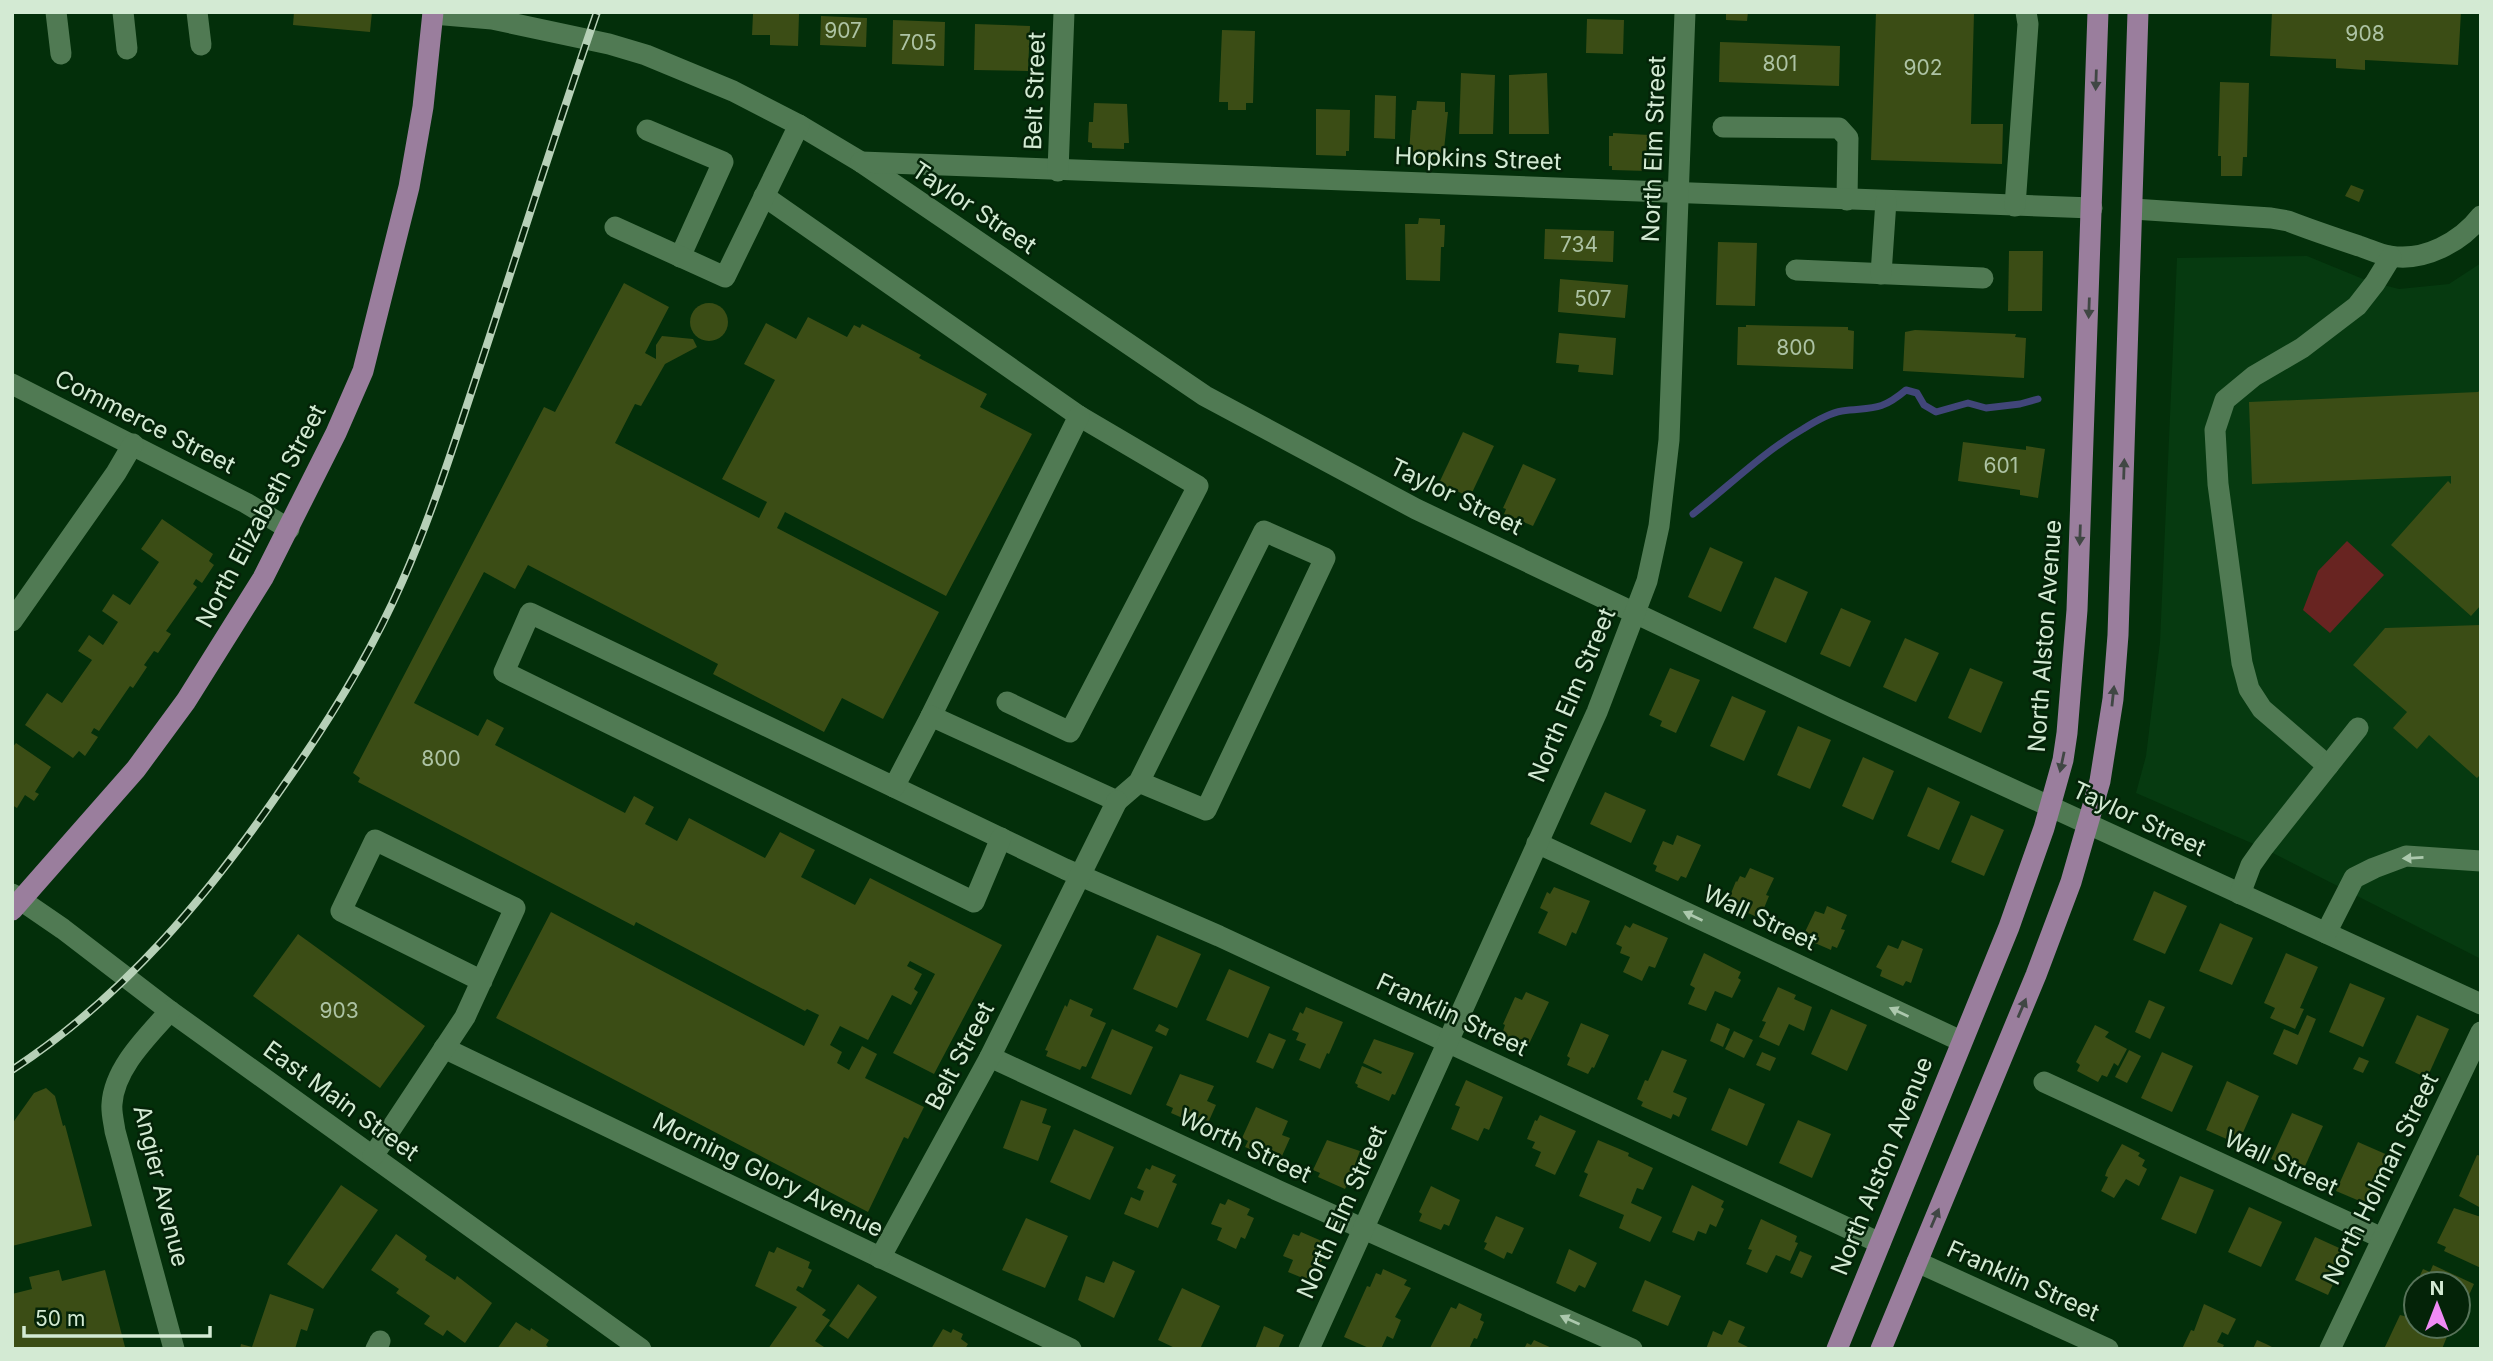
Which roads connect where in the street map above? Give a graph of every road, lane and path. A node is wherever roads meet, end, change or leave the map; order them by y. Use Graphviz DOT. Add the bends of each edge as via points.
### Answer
graph roads {
  1 [pos="56,12"];
  2 [pos="123,12"];
  3 [pos="197,12"];
  4 [pos="1064,12"];
  5 [pos="1685,12"];
  6 [pos="2026,12"];
  7 [pos="2098,12"];
  8 [pos="2138,12"];
  9 [pos="433,13"];
  10 [pos="201,44"];
  11 [pos="127,49"];
  12 [pos="61,54"];
  13 [pos="799,125"];
  14 [pos="1723,127"];
  15 [pos="647,130"];
  16 [pos="861,162"];
  17 [pos="1058,171"];
  18 [pos="1678,194"];
  19 [pos="765,197"];
  20 [pos="1847,200"];
  21 [pos="1886,201"];
  22 [pos="2015,206"];
  23 [pos="2092,208"];
  24 [pos="2133,209"];
  25 [pos="2481,216"];
  26 [pos="615,227"];
  27 [pos="680,257"];
  28 [pos="2391,257"];
  29 [pos="1796,270"];
  30 [pos="1881,274"];
  31 [pos="1983,278"];
  32 [pos="12,384"];
  33 [pos="1079,416"];
  34 [pos="133,444"];
  35 [pos="289,529"];
  36 [pos="1636,613"];
  37 [pos="12,621"];
  38 [pos="1007,702"];
  39 [pos="931,716"];
  40 [pos="2358,728"];
  41 [pos="2328,766"];
  42 [pos="1139,782"];
  43 [pos="894,788"];
  44 [pos="1117,801"];
  45 [pos="2051,807"];
  46 [pos="2090,824"];
  47 [pos="1001,838"];
  48 [pos="1537,843"];
  49 [pos="2481,861"];
  50 [pos="1082,876"];
  51 [pos="2240,894"];
  52 [pos="15,902"];
  53 [pos="2326,933"];
  54 [pos="482,981"];
  55 [pos="2481,1004"];
  56 [pos="170,1011"];
  57 [pos="2481,1032"];
  58 [pos="1448,1041"];
  59 [pos="1961,1041"];
  60 [pos="444,1048"];
  61 [pos="990,1057"];
  62 [pos="2044,1082"];
  63 [pos="373,1156"];
  64 [pos="1364,1228"];
  65 [pos="2382,1238"];
  66 [pos="1880,1243"];
  67 [pos="880,1258"];
  68 [pos="1917,1262"];
  69 [pos="174,1349"];
  70 [pos="641,1349"];
  71 [pos="1071,1349"];
  72 [pos="1309,1349"];
  73 [pos="1632,1349"];
  74 [pos="1837,1349"];
  75 [pos="1881,1349"];
  76 [pos="2108,1349"];
  77 [pos="2330,1349"];
  1 -- 12 [label="street"];
  2 -- 11 [label="street"];
  3 -- 10 [label="street"];
  4 -- 17 [label="street, Belt Street"];
  5 -- 18 [label="street, North Elm Street"];
  6 -- 22 [label="street"];
  7 -- 23 [label="main road, North Alston Avenue, one-way"];
  8 -- 24 [label="main road"];
  9 -- 13 [label="street, Taylor Street" via="492,19 646,55"];
  9 -- 35 [label="main road, North Elizabeth Street" via="424,107 375,330 337,433"];
  13 -- 16 [label="street, Taylor Street"];
  13 -- 19 [label="street"];
  14 -- 20 [label="street" via="1839,128 1848,138"];
  15 -- 27 [label="street" via="723,162"];
  16 -- 17 [label="street, Hopkins Street"];
  16 -- 36 [label="street, Taylor Street" via="1205,396 1416,509"];
  17 -- 18 [label="street, Hopkins Street"];
  18 -- 20 [label="street, Hopkins Street"];
  18 -- 36 [label="street, North Elm Street" via="1669,440 1657,537"];
  19 -- 27 [label="street" via="725,277"];
  19 -- 33 [label="street"];
  20 -- 21 [label="street, Hopkins Street"];
  21 -- 22 [label="street, Hopkins Street"];
  21 -- 30 [label="street"];
  22 -- 23 [label="street, Hopkins Street"];
  23 -- 45 [label="main road, North Alston Avenue, one-way" via="2073,677 2063,760"];
  24 -- 28 [label="street" via="2272,218"];
  46 -- 24 [label="main road, one-way" via="2108,741 2118,635"];
  25 -- 28 [label="street" via="2456,240 2436,250"];
  26 -- 27 [label="street"];
  28 -- 41 [label="street" via="2357,306 2225,400 2215,430 2220,498 2249,689 2262,709"];
  29 -- 30 [label="street"];
  30 -- 31 [label="street"];
  32 -- 34 [label="street, Commerce Street"];
  33 -- 38 [label="street" via="1198,486 1070,732"];
  33 -- 39 [label="street"];
  34 -- 35 [label="street, Commerce Street"];
  34 -- 37 [label="street"];
  35 -- 52 [label="main road, North Elizabeth Street" via="224,644 163,734"];
  36 -- 45 [label="street, Taylor Street"];
  36 -- 48 [label="street, North Elm Street"];
  39 -- 43 [label="street"];
  39 -- 44 [label="street"];
  40 -- 41 [label="street"];
  41 -- 51 [label="street" via="2251,865"];
  42 -- 42 [label="street" via="1264,531 1325,558 1206,810"];
  42 -- 44 [label="street"];
  43 -- 47 [label="street, Franklin Street"];
  43 -- 47 [label="street, Franklin Street" via="530,613 504,672 974,902"];
  44 -- 50 [label="street, Belt Street"];
  45 -- 46 [label="street, Taylor Street"];
  45 -- 59 [label="main road, North Alston Avenue" via="2010,927"];
  46 -- 51 [label="street, Taylor Street"];
  68 -- 46 [label="main road, one-way" via="2047,949"];
  47 -- 50 [label="street, Franklin Street"];
  48 -- 58 [label="street, North Elm Street"];
  59 -- 48 [label="street, Wall Street, one-way"];
  49 -- 53 [label="street, one-way" via="2406,856 2374,868 2354,878"];
  50 -- 58 [label="street, Franklin Street"];
  50 -- 61 [label="street, Belt Street"];
  51 -- 53 [label="street, Taylor Street"];
  52 -- 56 [label="street, East Main Street" via="63,929"];
  53 -- 55 [label="street, Taylor Street"];
  54 -- 54 [label="street" via="341,911 375,840 515,908"];
  54 -- 60 [label="street"];
  56 -- 63 [label="street, East Main Street"];
  56 -- 69 [label="street, Angier Avenue" via="123,1072 112,1104 115,1131"];
  57 -- 65 [label="street, North Holman Street"];
  58 -- 64 [label="street, North Elm Street"];
  58 -- 66 [label="street, Franklin Street"];
  59 -- 66 [label="main road, North Alston Avenue"];
  60 -- 63 [label="street"];
  60 -- 67 [label="street, Morning Glory Avenue"];
  61 -- 64 [label="street, Worth Street"];
  61 -- 67 [label="street, Belt Street"];
  62 -- 65 [label="street, Wall Street"];
  63 -- 70 [label="street, East Main Street"];
  64 -- 72 [label="street, North Elm Street"];
  73 -- 64 [label="street, Worth Street, one-way"];
  65 -- 77 [label="street, North Holman Street"];
  66 -- 74 [label="main road, North Alston Avenue"];
  67 -- 71 [label="street, Morning Glory Avenue"];
  68 -- 75 [label="main road"];
  68 -- 76 [label="street, Franklin Street"];
}
